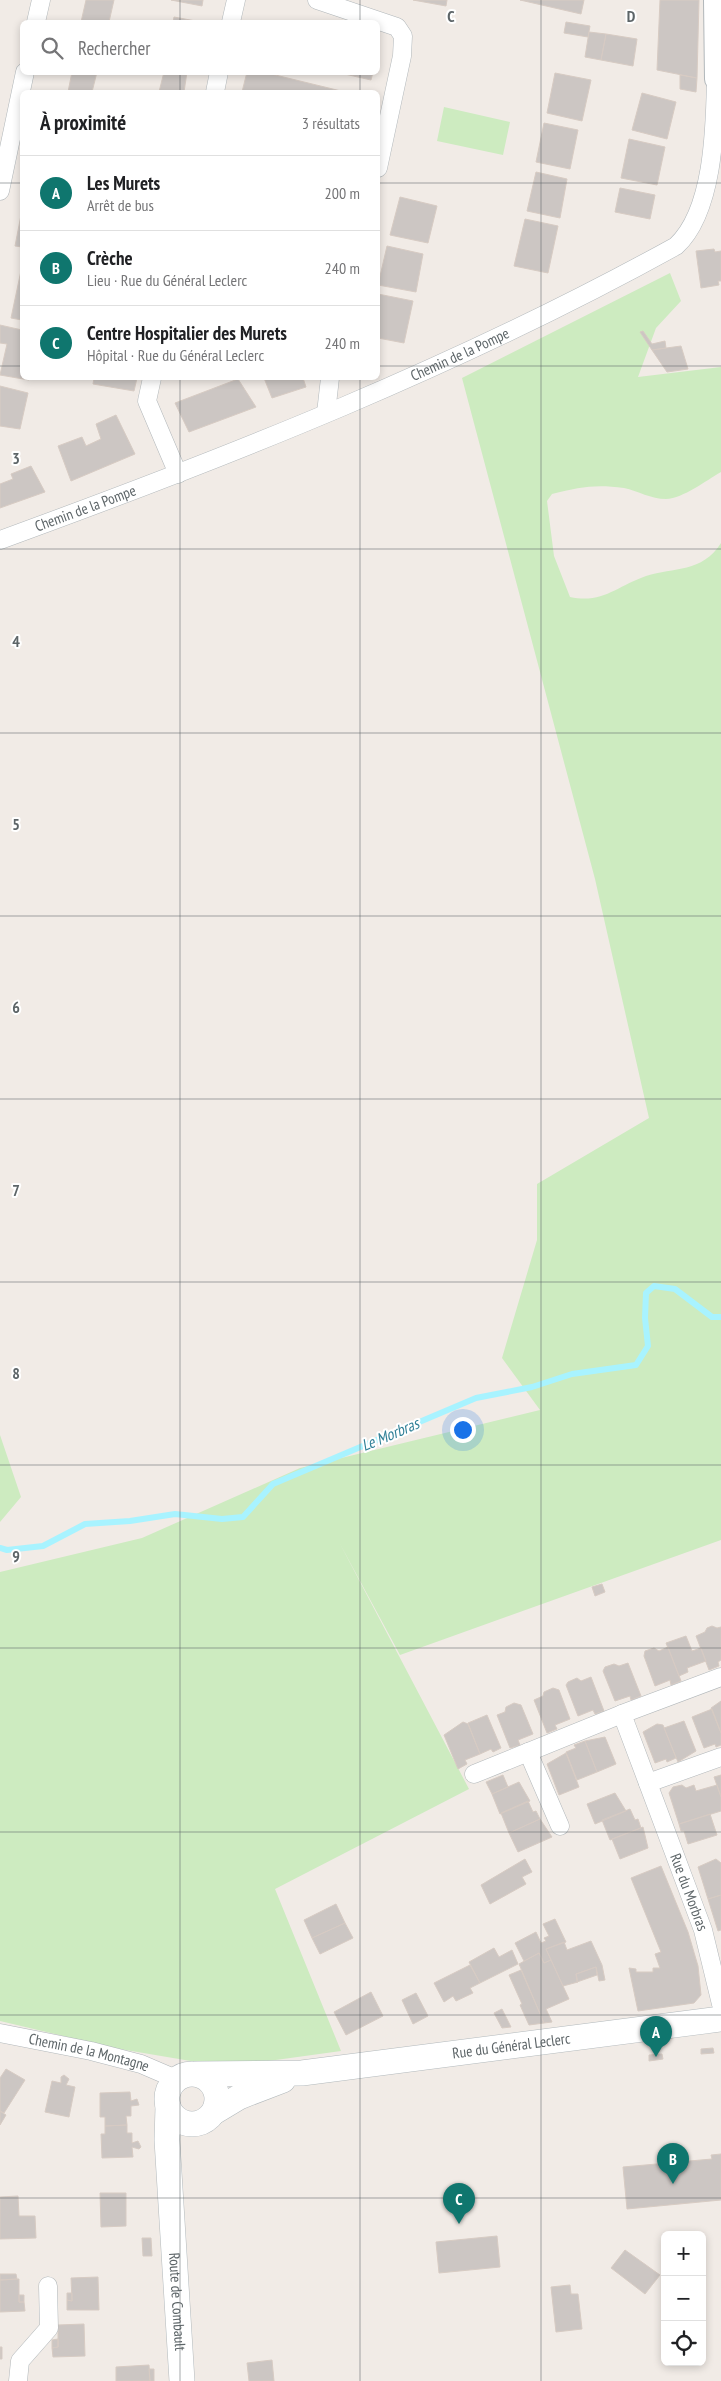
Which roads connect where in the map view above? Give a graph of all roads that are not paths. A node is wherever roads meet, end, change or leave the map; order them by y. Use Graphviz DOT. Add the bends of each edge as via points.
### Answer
graph roads {
  1 [pos="41,0"];
  2 [pos="236,0"];
  3 [pos="317,0"];
  4 [pos="715,0"];
  5 [pos="36,20"];
  6 [pos="231,20"];
  7 [pos="374,20"];
  8 [pos="380,22"];
  9 [pos="24,75"];
  10 [pos="218,75"];
  11 [pos="718,80"];
  12 [pos="21,90"];
  13 [pos="215,90"];
  14 [pos="20,96"];
  15 [pos="380,159"];
  16 [pos="0,191"];
  17 [pos="152,380"];
  18 [pos="330,380"];
  19 [pos="326,413"];
  20 [pos="178,474"];
  21 [pos="0,540"];
  22 [pos="721,1677"];
  23 [pos="622,1714"];
  24 [pos="528,1752"];
  25 [pos="721,1757"];
  26 [pos="474,1774"];
  27 [pos="648,1783"];
  28 [pos="560,1826"];
  29 [pos="721,2004"];
  30 [pos="721,2019"];
  31 [pos="0,2033"];
  32 [pos="302,2073"];
  33 [pos="187,2077"];
  34 [pos="168,2107"];
  35 [pos="206,2118"];
  36 [pos="172,2223"];
  37 [pos="48,2286"];
  38 [pos="18,2381"];
  39 [pos="182,2381"];
  1 -- 5 [label="street"];
  2 -- 6 [label="street"];
  3 -- 7 [label="street"];
  4 -- 11 [label="street, Chemin de la Pompe"];
  8 -- 15 [label="street" via="397,28 403,36 403,51"];
  9 -- 12 [label="street"];
  10 -- 13 [label="street"];
  11 -- 19 [label="street, Chemin de la Pompe" via="713,140 704,190 693,226 676,246 465,355"];
  14 -- 16 [label="street"];
  17 -- 20 [label="street" via="147,401"];
  18 -- 19 [label="street"];
  19 -- 20 [label="street, Chemin de la Pompe"];
  20 -- 21 [label="street, Chemin de la Pompe"];
  22 -- 23 [label="street"];
  23 -- 24 [label="street"];
  23 -- 27 [label="street, Rue du Morbras"];
  24 -- 26 [label="street"];
  24 -- 28 [label="street"];
  25 -- 27 [label="street"];
  27 -- 29 [label="street, Rue du Morbras" via="703,1930"];
  30 -- 32 [label="main road, Rue du Général Leclerc"];
  31 -- 33 [label="street, Chemin de la Montagne" via="91,2051"];
  32 -- 33 [label="main road, Rue du Général Leclerc"];
  32 -- 35 [label="main road, Rue du Général Leclerc" via="239,2097"];
  33 -- 34 [label="main road" via="168,2092"];
  33 -- 35 [label="main road" via="205,2077 215,2089 217,2096"];
  34 -- 35 [label="main road" via="183,2122"];
  34 -- 36 [label="main road, Route de Combault"];
  35 -- 36 [label="main road, Route de Combault" via="185,2146"];
  36 -- 39 [label="main road, Route de Combault"];
  37 -- 38 [label="street" via="49,2328 20,2361"];
}
